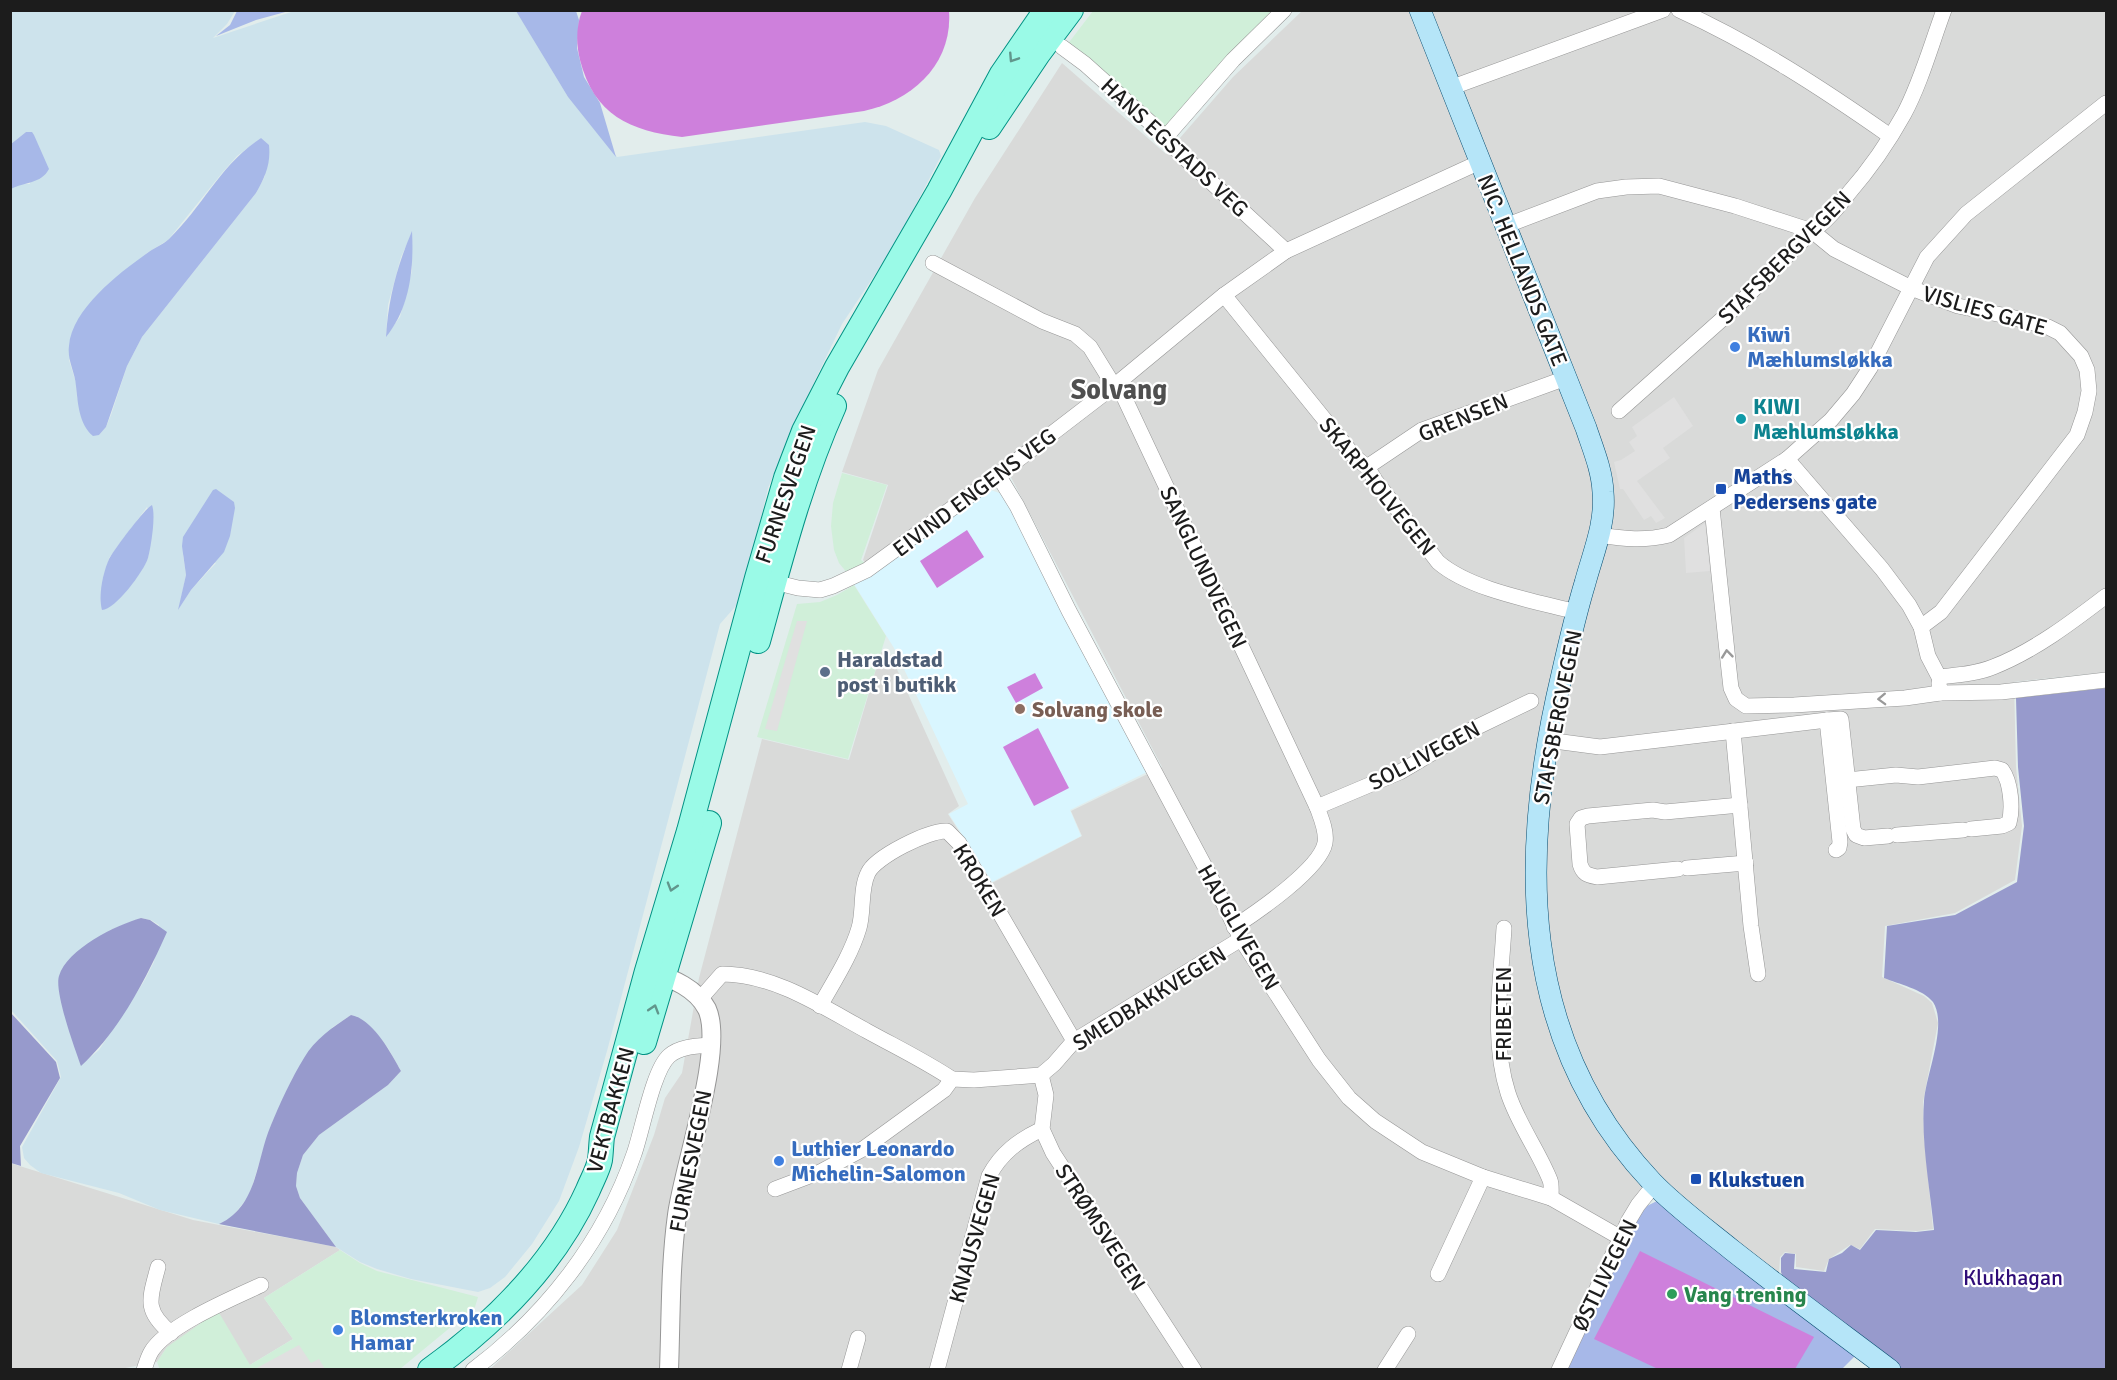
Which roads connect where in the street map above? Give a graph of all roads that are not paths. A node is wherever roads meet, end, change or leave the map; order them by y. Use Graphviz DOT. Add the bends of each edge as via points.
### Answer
graph roads {
  1 [pos="1046,10"];
  2 [pos="1071,10"];
  3 [pos="1284,10"];
  4 [pos="1420,10"];
  5 [pos="1663,10"];
  6 [pos="1679,10"];
  7 [pos="1944,10"];
  8 [pos="1062,47"];
  9 [pos="1450,88"];
  10 [pos="2106,103"];
  11 [pos="1890,136"];
  12 [pos="1166,138"];
  13 [pos="1480,162"];
  14 [pos="1505,226"];
  15 [pos="1812,231"];
  16 [pos="1286,250"];
  17 [pos="933,263"];
  18 [pos="1911,288"];
  19 [pos="1224,295"];
  20 [pos="1566,378"];
  21 [pos="1114,386"];
  22 [pos="1619,411"];
  23 [pos="1787,459"];
  24 [pos="1367,467"];
  25 [pos="998,475"];
  26 [pos="1712,508"];
  27 [pos="1599,535"];
  28 [pos="766,580"];
  29 [pos="2106,596"];
  30 [pos="1577,612"];
  31 [pos="1921,627"];
  32 [pos="2106,680"];
  33 [pos="1940,685"];
  34 [pos="1531,701"];
  35 [pos="1827,720"];
  36 [pos="1733,730"];
  37 [pos="1547,740"];
  38 [pos="1848,780"];
  39 [pos="1740,805"];
  40 [pos="1317,807"];
  41 [pos="1836,850"];
  42 [pos="1746,863"];
  43 [pos="1504,928"];
  44 [pos="1238,933"];
  45 [pos="656,974"];
  46 [pos="1758,974"];
  47 [pos="700,999"];
  48 [pos="820,1006"];
  49 [pos="1074,1041"];
  50 [pos="712,1045"];
  51 [pos="1041,1075"];
  52 [pos="952,1079"];
  53 [pos="1042,1129"];
  54 [pos="1483,1177"];
  55 [pos="1655,1184"];
  56 [pos="775,1189"];
  57 [pos="1551,1198"];
  58 [pos="1621,1238"];
  59 [pos="158,1267"];
  60 [pos="1438,1274"];
  61 [pos="261,1285"];
  62 [pos="171,1332"];
  63 [pos="1408,1334"];
  64 [pos="858,1338"];
  65 [pos="144,1370"];
  66 [pos="430,1370"];
  67 [pos="473,1370"];
  68 [pos="669,1370"];
  69 [pos="849,1370"];
  70 [pos="937,1370"];
  71 [pos="1194,1370"];
  72 [pos="1385,1370"];
  73 [pos="1559,1370"];
  74 [pos="1890,1370"];
  1 -- 28 [label="main road, FURNESVEGEN, one-way" via="1002,74 804,431 786,478"];
  2 -- 28 [label="main road, FURNESVEGEN" via="998,113 885,302 820,437"];
  3 -- 12 [label="street" via="1233,60"];
  4 -- 9 [label="main road, NIC. HELLANDS GATE"];
  5 -- 9 [label="street"];
  6 -- 11 [label="street" via="1761,53"];
  7 -- 11 [label="street, STAFSBERGVEGEN" via="1912,97"];
  8 -- 12 [label="street, HANS EGSTADS VEG"];
  9 -- 13 [label="main road, NIC. HELLANDS GATE"];
  10 -- 18 [label="street" via="1966,214 1927,257"];
  11 -- 15 [label="street, STAFSBERGVEGEN" via="1858,182 1824,223"];
  12 -- 16 [label="street, HANS EGSTADS VEG"];
  13 -- 14 [label="main road, NIC. HELLANDS GATE"];
  13 -- 16 [label="street, EIVIND ENGENS VEG"];
  14 -- 15 [label="street, VISLIES GATE" via="1597,191 1659,186"];
  14 -- 20 [label="main road, NIC. HELLANDS GATE"];
  15 -- 18 [label="street, VISLIES GATE" via="1834,249"];
  15 -- 22 [label="street, STAFSBERGVEGEN" via="1738,305"];
  16 -- 19 [label="street, EIVIND ENGENS VEG"];
  17 -- 21 [label="street, SANGLUNDVEGEN" via="1042,321 1075,334 1090,347"];
  18 -- 23 [label="street" via="1853,394 1831,420"];
  18 -- 31 [label="street, VISLIES GATE" via="1958,306 2060,333 2081,356 2089,391 2077,435 1941,612"];
  19 -- 21 [label="street, EIVIND ENGENS VEG"];
  19 -- 24 [label="street, SKARPHOLVEGEN"];
  20 -- 24 [label="street, GRENSEN" via="1422,430"];
  20 -- 27 [label="main road, NIC. HELLANDS GATE" via="1601,478 1604,509"];
  21 -- 25 [label="street, EIVIND ENGENS VEG"];
  21 -- 40 [label="street, SANGLUNDVEGEN" via="1124,397"];
  23 -- 26 [label="street"];
  23 -- 31 [label="street" via="1881,569"];
  24 -- 30 [label="street, SKARPHOLVEGEN" via="1438,562 1449,571 1471,582"];
  25 -- 28 [label="street, EIVIND ENGENS VEG" via="867,570 834,586 820,590"];
  25 -- 44 [label="street, HAUGLIVEGEN"];
  26 -- 27 [label="street" via="1669,535 1627,540"];
  33 -- 26 [label="street, one-way" via="1905,698 1746,706 1736,699 1731,688"];
  27 -- 30 [label="main road, STAFSBERGVEGEN"];
  28 -- 45 [label="main road, FURNESVEGEN" via="747,621 692,820"];
  29 -- 33 [label="street" via="2070,623 1993,667"];
  30 -- 37 [label="main road, STAFSBERGVEGEN"];
  31 -- 33 [label="street"];
  32 -- 33 [label="street" via="1994,692"];
  34 -- 40 [label="street, SOLLIVEGEN" via="1473,729 1400,772"];
  35 -- 36 [label="street"];
  35 -- 38 [label="street" via="1841,719"];
  35 -- 41 [label="street" via="1840,842"];
  36 -- 37 [label="street" via="1600,747"];
  36 -- 39 [label="street"];
  37 -- 55 [label="main road, STAFSBERGVEGEN" via="1535,867 1539,939 1550,995 1570,1059 1583,1086 1613,1134"];
  38 -- 38 [label="street" via="1853,829 1864,838 2002,826 2011,815 2007,777 1995,768"];
  39 -- 42 [label="street"];
  39 -- 42 [label="street" via="1581,818 1577,824 1580,864 1587,875 1597,877"];
  40 -- 44 [label="street, SANGLUNDVEGEN" via="1326,839 1322,852"];
  42 -- 46 [label="street"];
  43 -- 57 [label="street, FRIBETEN" via="1499,1006 1501,1064 1523,1128 1551,1182"];
  44 -- 49 [label="street, SMEDBAKKVEGEN"];
  44 -- 54 [label="street, HAUGLIVEGEN" via="1320,1060 1359,1108 1413,1147"];
  45 -- 47 [label="street" via="682,983"];
  45 -- 66 [label="main road, VEKTBAKKEN" via="602,1137 600,1162 583,1201 556,1247 525,1286"];
  47 -- 48 [label="street" via="722,974 738,974 782,987"];
  47 -- 50 [label="street, FURNESVEGEN" via="708,1011"];
  48 -- 49 [label="street, KROKEN" via="858,930 867,874 875,864 916,840 947,831 959,843"];
  48 -- 52 [label="street"];
  49 -- 51 [label="street, SMEDBAKKVEGEN"];
  50 -- 67 [label="street, VEKTBAKKEN" via="679,1050 668,1056 658,1073 617,1194 585,1251 533,1318"];
  50 -- 68 [label="street, FURNESVEGEN" via="678,1211"];
  51 -- 52 [label="street"];
  51 -- 53 [label="street" via="1046,1095"];
  52 -- 56 [label="street" via="944,1090 863,1149 820,1172"];
  53 -- 70 [label="street, KNAUSVEGEN" via="1006,1151 989,1176"];
  53 -- 71 [label="street, STRØMSVEGEN" via="1082,1200"];
  54 -- 57 [label="street, HAUGLIVEGEN"];
  54 -- 60 [label="street"];
  55 -- 58 [label="street, ØSTLIVEGEN" via="1638,1205"];
  55 -- 74 [label="main road, STAFSBERGVEGEN" via="1707,1231"];
  57 -- 58 [label="street, HAUGLIVEGEN"];
  58 -- 73 [label="street, ØSTLIVEGEN"];
  59 -- 62 [label="street" via="150,1301 152,1311"];
  61 -- 62 [label="street"];
  62 -- 65 [label="street" via="152,1351"];
  63 -- 72 [label="street"];
  64 -- 69 [label="street"];
}
